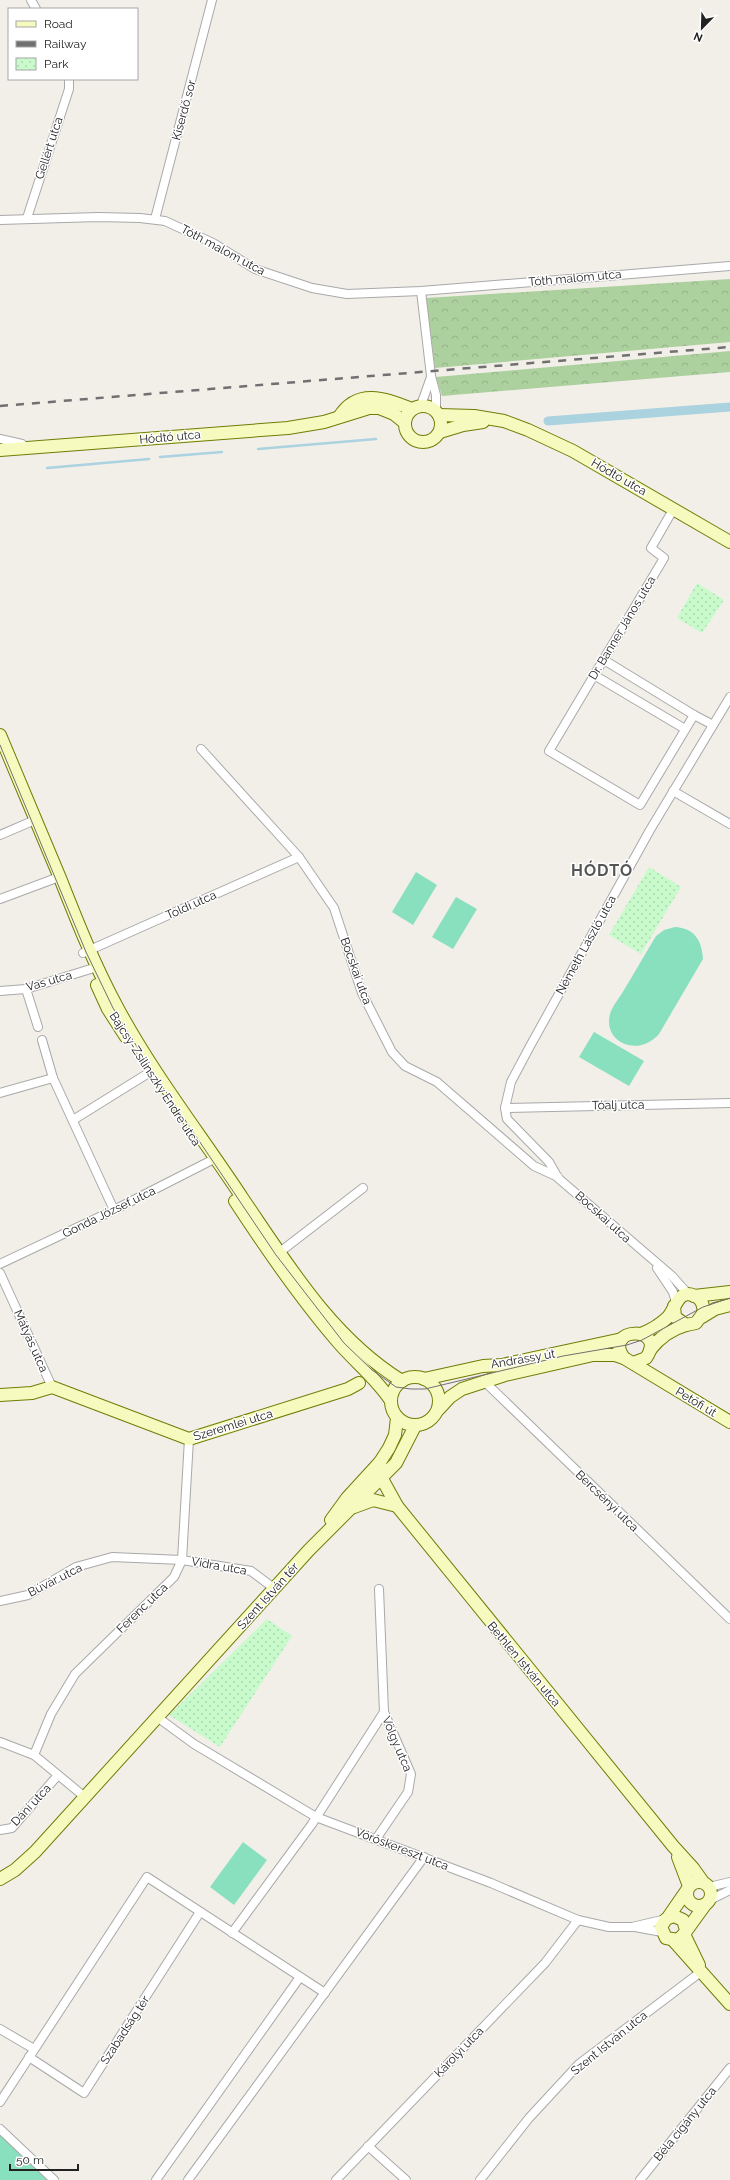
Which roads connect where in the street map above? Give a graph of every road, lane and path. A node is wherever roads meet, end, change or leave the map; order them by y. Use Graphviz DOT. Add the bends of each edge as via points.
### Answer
graph roads {
  1 [pos="212,0"];
  2 [pos="69,80"];
  3 [pos="27,218"];
  4 [pos="155,219"];
  5 [pos="0,220"];
  6 [pos="730,266"];
  7 [pos="421,291"];
  8 [pos="431,376"];
  9 [pos="417,407"];
  10 [pos="438,413"];
  11 [pos="338,418"];
  12 [pos="504,421"];
  13 [pos="404,422"];
  14 [pos="440,432"];
  15 [pos="0,440"];
  16 [pos="39,447"];
  17 [pos="0,450"];
  18 [pos="674,508"];
  19 [pos="730,542"];
  20 [pos="604,660"];
  21 [pos="594,675"];
  22 [pos="730,697"];
  23 [pos="694,714"];
  24 [pos="713,725"];
  25 [pos="686,729"];
  26 [pos="0,735"];
  27 [pos="202,749"];
  28 [pos="0,753"];
  29 [pos="674,791"];
  30 [pos="32,821"];
  31 [pos="730,824"];
  32 [pos="0,836"];
  33 [pos="299,857"];
  34 [pos="56,878"];
  35 [pos="0,899"];
  36 [pos="86,952"];
  37 [pos="94,968"];
  38 [pos="26,989"];
  39 [pos="0,991"];
  40 [pos="38,1027"];
  41 [pos="42,1040"];
  42 [pos="151,1071"];
  43 [pos="53,1078"];
  44 [pos="0,1093"];
  45 [pos="730,1103"];
  46 [pos="505,1108"];
  47 [pos="73,1120"];
  48 [pos="213,1160"];
  49 [pos="558,1178"];
  50 [pos="363,1188"];
  51 [pos="114,1210"];
  52 [pos="276,1256"];
  53 [pos="648,1257"];
  54 [pos="0,1264"];
  55 [pos="0,1273"];
  56 [pos="730,1292"];
  57 [pos="692,1295"];
  58 [pos="675,1304"];
  59 [pos="730,1305"];
  60 [pos="702,1317"];
  61 [pos="686,1325"];
  62 [pos="641,1334"];
  63 [pos="622,1339"];
  64 [pos="650,1352"];
  65 [pos="628,1360"];
  66 [pos="363,1379"];
  67 [pos="424,1379"];
  68 [pos="402,1381"];
  69 [pos="662,1381"];
  70 [pos="485,1382"];
  71 [pos="52,1387"];
  72 [pos="0,1395"];
  73 [pos="391,1401"];
  74 [pos="439,1409"];
  75 [pos="397,1418"];
  76 [pos="730,1422"];
  77 [pos="415,1426"];
  78 [pos="189,1439"];
  79 [pos="380,1462"];
  80 [pos="381,1477"];
  81 [pos="396,1506"];
  82 [pos="350,1509"];
  83 [pos="309,1550"];
  84 [pos="182,1560"];
  85 [pos="275,1589"];
  86 [pos="379,1589"];
  87 [pos="0,1601"];
  88 [pos="730,1618"];
  89 [pos="384,1712"];
  90 [pos="157,1718"];
  91 [pos="0,1742"];
  92 [pos="34,1755"];
  93 [pos="58,1775"];
  94 [pos="86,1798"];
  95 [pos="316,1817"];
  96 [pos="0,1830"];
  97 [pos="376,1839"];
  98 [pos="673,1846"];
  99 [pos="424,1857"];
  100 [pos="0,1878"];
  101 [pos="730,1882"];
  102 [pos="706,1885"];
  103 [pos="688,1888"];
  104 [pos="730,1890"];
  105 [pos="708,1902"];
  106 [pos="200,1912"];
  107 [pos="667,1918"];
  108 [pos="578,1920"];
  109 [pos="632,1927"];
  110 [pos="662,1932"];
  111 [pos="232,1933"];
  112 [pos="681,1935"];
  113 [pos="702,1971"];
  114 [pos="300,1977"];
  115 [pos="325,1993"];
  116 [pos="730,2004"];
  117 [pos="0,2029"];
  118 [pos="34,2049"];
  119 [pos="29,2057"];
  120 [pos="730,2068"];
  121 [pos="0,2102"];
  122 [pos="0,2129"];
  123 [pos="368,2146"];
  124 [pos="54,2180"];
  125 [pos="156,2180"];
  126 [pos="188,2180"];
  127 [pos="336,2180"];
  128 [pos="406,2180"];
  129 [pos="480,2180"];
  130 [pos="640,2180"];
  1 -- 4 [label="street, Kiserdő sor"];
  2 -- 3 [label="street, Gellért utca" via="69,89"];
  3 -- 4 [label="street, Tóth malom utca"];
  3 -- 5 [label="street, Tóth malom utca"];
  4 -- 7 [label="street, Tóth malom utca" via="182,227 255,269 312,288 347,294"];
  6 -- 7 [label="street, Tóth malom utca"];
  7 -- 8 [label="street"];
  8 -- 9 [label="street"];
  8 -- 10 [label="street"];
  9 -- 10 [label="street" via="428,406"];
  9 -- 11 [label="street, Hódtó utca" via="378,397 358,401 344,409"];
  9 -- 13 [label="street"];
  10 -- 12 [label="street, Hódtó utca"];
  10 -- 14 [label="street" via="441,421"];
  11 -- 13 [label="street, Hódtó utca" via="369,408 379,408 394,414"];
  11 -- 16 [label="street, Hódtó utca" via="288,428"];
  12 -- 14 [label="street, Hódtó utca" via="463,425"];
  12 -- 18 [label="street, Hódtó utca" via="573,451"];
  13 -- 14 [label="street" via="406,433 417,442 432,440"];
  15 -- 16 [label="street"];
  16 -- 17 [label="street, Hódtó utca"];
  18 -- 19 [label="street, Hódtó utca"];
  18 -- 20 [label="street, Dr. Banner János utca" via="651,548 664,558"];
  20 -- 21 [label="street, Dr. Banner János utca"];
  20 -- 23 [label="street"];
  21 -- 25 [label="street"];
  21 -- 25 [label="street, Dr. Banner János utca" via="549,751 640,805"];
  22 -- 24 [label="street, Németh László utca"];
  23 -- 24 [label="street"];
  23 -- 25 [label="street"];
  24 -- 29 [label="street, Németh László utca"];
  26 -- 30 [label="street, Bajcsy-Zsilinszky Endre utca"];
  27 -- 33 [label="street, Bocskai utca"];
  28 -- 30 [label="street, Bajcsy-Zsilinszky Endre utca"];
  29 -- 31 [label="street"];
  29 -- 46 [label="street, Németh László utca" via="529,1048 511,1082"];
  30 -- 32 [label="street"];
  30 -- 34 [label="street, Bajcsy-Zsilinszky Endre utca"];
  33 -- 36 [label="street, Toldi utca"];
  33 -- 49 [label="street, Bocskai utca" via="334,908 362,993 392,1052 405,1066 437,1082 534,1166"];
  34 -- 35 [label="street"];
  34 -- 36 [label="street, Bajcsy-Zsilinszky Endre utca"];
  36 -- 37 [label="street, Bajcsy-Zsilinszky Endre utca"];
  37 -- 38 [label="street, Vas utca"];
  37 -- 42 [label="street, Bajcsy-Zsilinszky Endre utca"];
  38 -- 39 [label="street, Vas utca"];
  38 -- 40 [label="street"];
  41 -- 43 [label="street"];
  42 -- 47 [label="street"];
  42 -- 48 [label="street, Bajcsy-Zsilinszky Endre utca"];
  43 -- 44 [label="street"];
  43 -- 47 [label="street"];
  45 -- 46 [label="street, Tóalj utca"];
  46 -- 49 [label="street, Bocskai utca" via="508,1119 549,1162"];
  47 -- 51 [label="street"];
  48 -- 51 [label="street, Gonda József utca"];
  48 -- 52 [label="street, Bajcsy-Zsilinszky Endre utca"];
  49 -- 53 [label="street, Bocskai utca"];
  50 -- 52 [label="street"];
  51 -- 54 [label="street, Gonda József utca"];
  52 -- 66 [label="street, Bajcsy-Zsilinszky Endre utca"];
  52 -- 68 [label="street, Bajcsy-Zsilinszky Endre utca" via="339,1329 377,1364"];
  53 -- 57 [label="street, Bocskai utca" via="672,1276 682,1290"];
  53 -- 58 [label="street, Bocskai utca" via="666,1280"];
  55 -- 71 [label="street, Mátyás utca"];
  56 -- 57 [label="street"];
  57 -- 58 [label="street" via="684,1296"];
  57 -- 60 [label="street" via="702,1302"];
  58 -- 61 [label="street" via="675,1317"];
  58 -- 62 [label="street" via="669,1316"];
  59 -- 60 [label="street" via="715,1309"];
  60 -- 61 [label="street" via="696,1323"];
  61 -- 64 [label="street" via="657,1340"];
  62 -- 63 [label="street" via="630,1333"];
  62 -- 64 [label="street" via="648,1339"];
  63 -- 65 [label="street" via="620,1349"];
  63 -- 67 [label="street, Andrássy út"];
  64 -- 65 [label="street" via="642,1361"];
  64 -- 69 [label="street, Petőfi út" via="651,1364"];
  65 -- 69 [label="street, Petőfi út"];
  65 -- 70 [label="street, Andrássy út" via="615,1355 593,1355"];
  66 -- 73 [label="street, Bajcsy-Zsilinszky Endre utca" via="384,1389"];
  66 -- 78 [label="street, Szeremlei utca" via="348,1389"];
  67 -- 68 [label="street" via="417,1377"];
  67 -- 74 [label="street" via="435,1386"];
  68 -- 73 [label="street" via="396,1387"];
  69 -- 76 [label="street, Petőfi út"];
  70 -- 74 [label="street, Andrássy út" via="462,1389"];
  70 -- 88 [label="street, Bercsényi utca"];
  71 -- 72 [label="street" via="32,1393"];
  71 -- 78 [label="street, Szeremlei utca"];
  73 -- 75 [label="street"];
  74 -- 77 [label="street" via="430,1421"];
  75 -- 77 [label="street"];
  75 -- 79 [label="street" via="395,1435"];
  77 -- 80 [label="street, Szent István tér" via="396,1463"];
  78 -- 84 [label="street, Ferenc utca"];
  79 -- 80 [label="street"];
  79 -- 83 [label="street" via="347,1498"];
  80 -- 81 [label="street, Bethlen István utca"];
  80 -- 82 [label="street, Szent István tér"];
  81 -- 82 [label="street" via="373,1500"];
  81 -- 98 [label="street, Bethlen István utca"];
  82 -- 83 [label="street, Szent István tér"];
  83 -- 85 [label="street, Szent István tér"];
  84 -- 85 [label="street, Vidra utca" via="251,1571"];
  84 -- 87 [label="street, Búvár utca" via="112,1557 76,1567 28,1594"];
  84 -- 92 [label="street, Ferenc utca" via="174,1577 75,1674 51,1714"];
  85 -- 90 [label="street, Szent István tér"];
  86 -- 89 [label="street, Völgy utca"];
  89 -- 95 [label="street, Völgy utca"];
  89 -- 97 [label="street, Völgy utca" via="411,1774 411,1781 408,1792"];
  90 -- 94 [label="street"];
  90 -- 95 [label="street, Vöröskereszt utca" via="194,1744"];
  91 -- 92 [label="street"];
  92 -- 93 [label="street"];
  93 -- 94 [label="street"];
  93 -- 96 [label="street, Dáni utca" via="12,1828"];
  94 -- 100 [label="street" via="35,1852"];
  95 -- 97 [label="street, Vöröskereszt utca"];
  95 -- 111 [label="street"];
  97 -- 99 [label="street, Vöröskereszt utca"];
  98 -- 102 [label="street, Bethlen István utca"];
  98 -- 103 [label="street, Bethlen István utca" via="685,1872"];
  99 -- 108 [label="street, Vöröskereszt utca"];
  99 -- 115 [label="street"];
  101 -- 102 [label="street"];
  102 -- 103 [label="street" via="698,1882"];
  102 -- 105 [label="street"];
  103 -- 105 [label="street" via="690,1903 698,1907"];
  103 -- 107 [label="street"];
  104 -- 105 [label="street"];
  105 -- 112 [label="street"];
  106 -- 111 [label="street"];
  106 -- 118 [label="street" via="147,1877"];
  106 -- 119 [label="street, Szabadság tér" via="84,2093"];
  107 -- 109 [label="street, Vöröskereszt utca"];
  107 -- 110 [label="street" via="661,1927"];
  107 -- 112 [label="street" via="679,1917 685,1925"];
  108 -- 109 [label="street, Vöröskereszt utca" via="609,1927"];
  108 -- 123 [label="street, Károlyi utca" via="545,1963"];
  109 -- 110 [label="street"];
  110 -- 112 [label="street" via="666,1938"];
  111 -- 114 [label="street"];
  112 -- 113 [label="street"];
  113 -- 116 [label="street"];
  113 -- 129 [label="street, Szent István utca" via="579,2064 529,2118"];
  114 -- 115 [label="street"];
  114 -- 125 [label="street"];
  115 -- 126 [label="street"];
  117 -- 118 [label="street"];
  118 -- 119 [label="street"];
  119 -- 121 [label="street"];
  120 -- 130 [label="street, Béla cigány utca"];
  122 -- 124 [label="street"];
  123 -- 127 [label="street, Károlyi utca"];
  123 -- 128 [label="street"];
}
